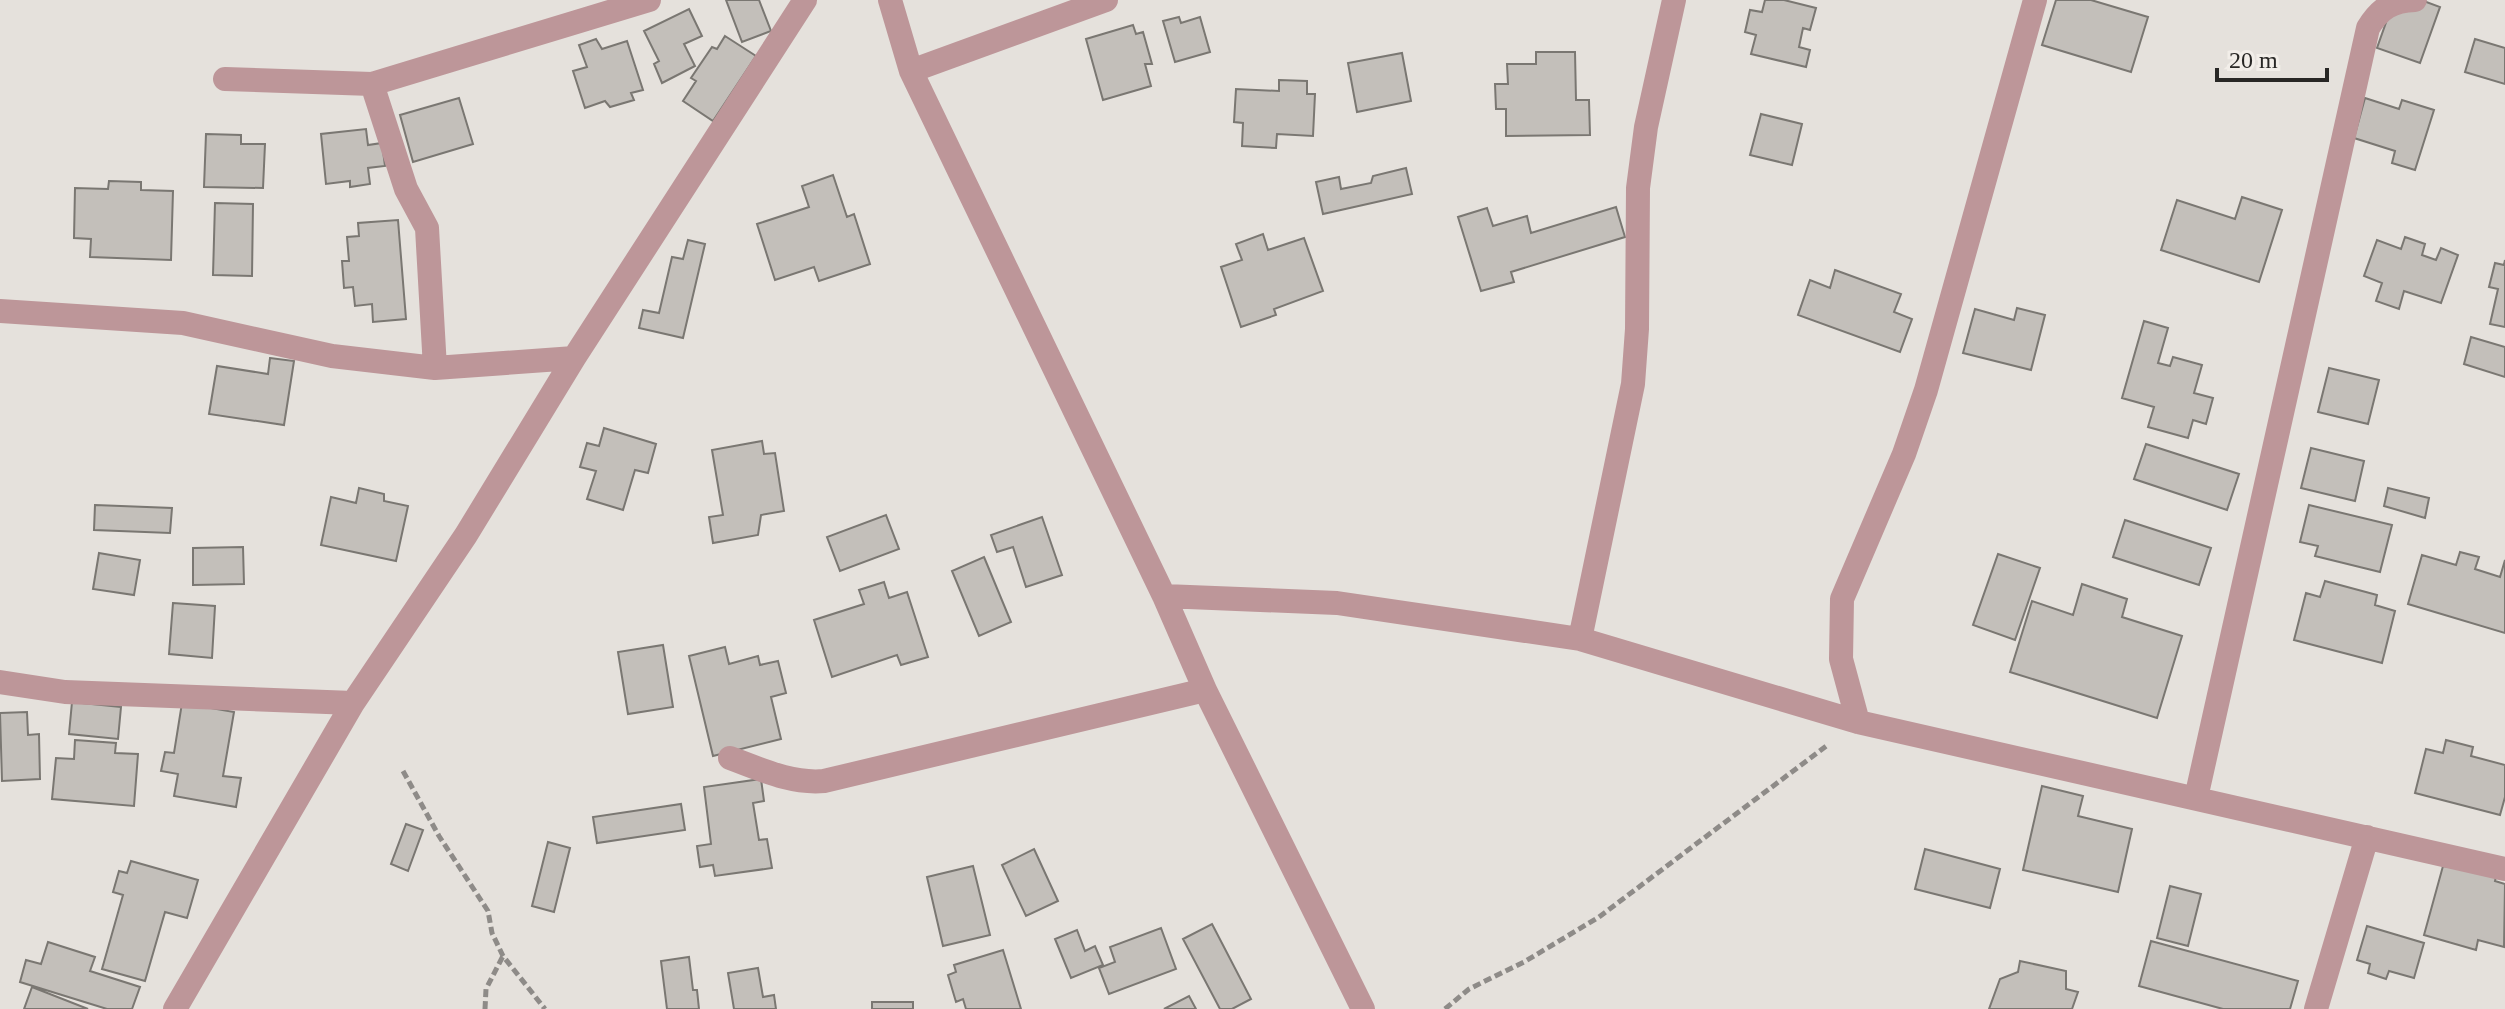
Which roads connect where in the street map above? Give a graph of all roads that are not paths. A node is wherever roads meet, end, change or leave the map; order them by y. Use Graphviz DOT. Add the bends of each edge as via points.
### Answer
graph roads {
  1 [pos="649,0"];
  2 [pos="805,0"];
  3 [pos="890,0"];
  4 [pos="1106,0"];
  5 [pos="1674,0"];
  6 [pos="2035,0"];
  7 [pos="2415,0"];
  8 [pos="911,71"];
  9 [pos="225,79"];
  10 [pos="372,84"];
  11 [pos="0,311"];
  12 [pos="574,358"];
  13 [pos="435,368"];
  14 [pos="1164,596"];
  15 [pos="1580,639"];
  16 [pos="0,682"];
  17 [pos="1205,690"];
  18 [pos="353,703"];
  19 [pos="1858,722"];
  20 [pos="730,758"];
  21 [pos="2196,798"];
  22 [pos="2367,837"];
  23 [pos="2505,869"];
  24 [pos="175,1009"];
  25 [pos="1363,1009"];
  26 [pos="2316,1009"];
  1 -- 10 [label="street"];
  2 -- 12 [label="street"];
  3 -- 8 [label="street"];
  4 -- 8 [label="street"];
  5 -- 15 [label="street" via="1638,188 1633,384"];
  6 -- 19 [label="street" via="1926,390 1842,599 1841,659"];
  7 -- 21 [label="street" via="2386,6 2368,28"];
  8 -- 14 [label="street"];
  9 -- 10 [label="street"];
  10 -- 13 [label="street" via="406,189 427,228"];
  11 -- 13 [label="street" via="183,323 332,356"];
  12 -- 13 [label="street"];
  12 -- 18 [label="street" via="466,535"];
  14 -- 15 [label="street" via="1337,603"];
  14 -- 17 [label="street"];
  15 -- 19 [label="street"];
  16 -- 18 [label="street" via="65,692"];
  17 -- 20 [label="street" via="824,781 781,777"];
  17 -- 25 [label="street"];
  18 -- 24 [label="street"];
  19 -- 21 [label="street"];
  21 -- 22 [label="street"];
  22 -- 23 [label="street"];
  22 -- 26 [label="street"];
}
